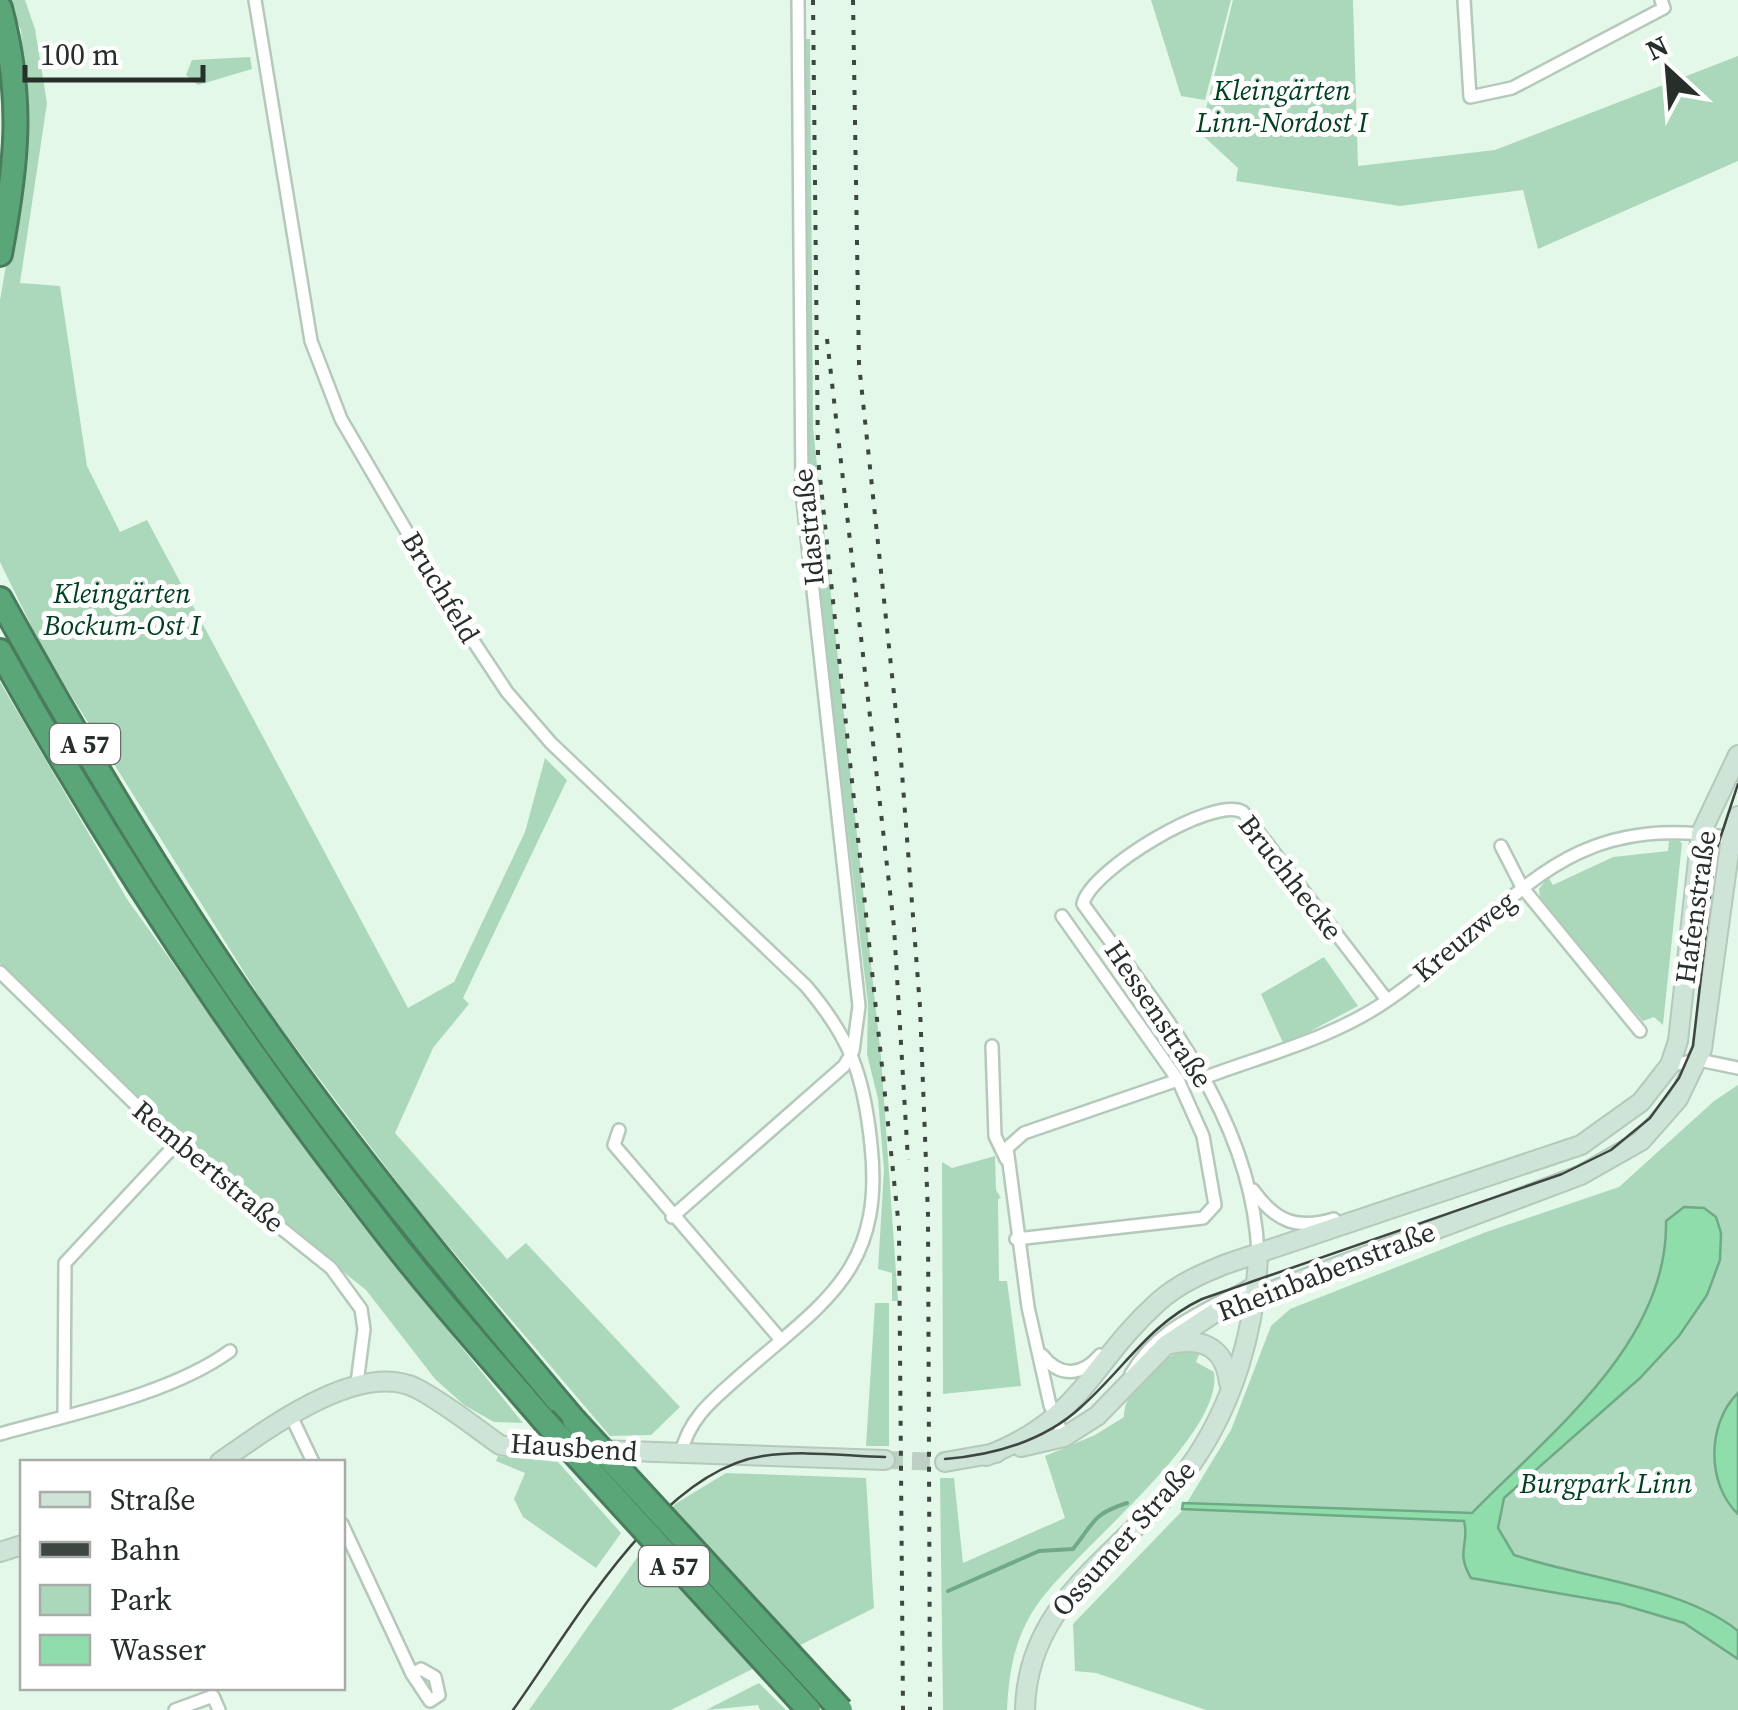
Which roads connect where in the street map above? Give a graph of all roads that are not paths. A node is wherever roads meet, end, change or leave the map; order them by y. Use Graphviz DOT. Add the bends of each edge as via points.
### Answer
graph roads {
  1 [pos="255,0"];
  2 [pos="798,0"];
  3 [pos="1464,0"];
  4 [pos="1663,4"];
  5 [pos="0,8"];
  6 [pos="0,254"];
  7 [pos="0,588"];
  8 [pos="5,607"];
  9 [pos="0,651"];
  10 [pos="0,674"];
  11 [pos="40,723"];
  12 [pos="1738,755"];
  13 [pos="1738,816"];
  14 [pos="1701,833"];
  15 [pos="1731,838"];
  16 [pos="1501,846"];
  17 [pos="1522,887"];
  18 [pos="1084,904"];
  19 [pos="1062,916"];
  20 [pos="0,972"];
  21 [pos="1387,1000"];
  22 [pos="1640,1031"];
  23 [pos="992,1046"];
  24 [pos="852,1051"];
  25 [pos="1698,1060"];
  26 [pos="1670,1066"];
  27 [pos="1738,1068"];
  28 [pos="1206,1077"];
  29 [pos="1178,1080"];
  30 [pos="619,1130"];
  31 [pos="176,1144"];
  32 [pos="1006,1159"];
  33 [pos="1484,1178"];
  34 [pos="1250,1185"];
  35 [pos="672,1218"];
  36 [pos="1367,1218"];
  37 [pos="1016,1240"];
  38 [pos="1257,1276"];
  39 [pos="1176,1288"];
  40 [pos="781,1340"];
  41 [pos="1166,1345"];
  42 [pos="1038,1350"];
  43 [pos="230,1351"];
  44 [pos="357,1384"];
  45 [pos="1230,1391"];
  46 [pos="1116,1399"];
  47 [pos="64,1414"];
  48 [pos="292,1418"];
  49 [pos="1056,1418"];
  50 [pos="0,1434"];
  51 [pos="1064,1436"];
  52 [pos="680,1453"];
  53 [pos="986,1456"];
  54 [pos="238,1458"];
  55 [pos="312,1460"];
  56 [pos="885,1460"];
  57 [pos="945,1462"];
  58 [pos="345,1530"];
  59 [pos="412,1674"];
  60 [pos="213,1692"];
  61 [pos="175,1710"];
  62 [pos="220,1710"];
  63 [pos="810,1710"];
  64 [pos="841,1710"];
  65 [pos="1025,1710"];
  1 -- 24 [label="street, Bruchfeld" via="311,340 340,419 452,609 519,707 806,986"];
  2 -- 24 [label="street, Idastraße" via="801,475 859,985"];
  3 -- 4 [label="street" via="1470,97 1512,88"];
  5 -- 6 [label="highway" via="19,124"];
  7 -- 8 [label="highway"];
  8 -- 64 [label="highway, A 57, bridge" via="162,873 354,1151 574,1420"];
  9 -- 11 [label="highway, A 57"];
  10 -- 11 [label="highway"];
  11 -- 63 [label="highway, A 57, bridge" via="182,952 379,1225 543,1419"];
  12 -- 14 [label="main road, Hafenstraße"];
  13 -- 15 [label="main road, Hafenstraße"];
  14 -- 15 [label="street, Kreuzweg"];
  14 -- 17 [label="street, Kreuzweg" via="1621,836 1580,850"];
  14 -- 26 [label="main road, Hafenstraße"];
  15 -- 25 [label="main road, Hafenstraße"];
  16 -- 17 [label="street"];
  17 -- 21 [label="street, Kreuzweg"];
  17 -- 22 [label="street"];
  18 -- 21 [label="street, Bruchhecke" via="1094,884 1154,840 1208,812 1234,807"];
  18 -- 28 [label="street, Hessenstraße"];
  19 -- 29 [label="street"];
  20 -- 31 [label="street, Rembertstraße"];
  21 -- 28 [label="street, Kreuzweg" via="1315,1040"];
  23 -- 32 [label="street" via="995,1136"];
  24 -- 35 [label="street" via="844,1066"];
  24 -- 40 [label="street, Bruchfeld" via="871,1147 871,1226 847,1275"];
  25 -- 26 [label="street"];
  25 -- 27 [label="street"];
  25 -- 38 [label="main road, Rheinbabenstraße" via="1678,1099 1641,1140 1594,1170"];
  26 -- 33 [label="main road, Rheinbabenstraße" via="1641,1102 1600,1134"];
  28 -- 34 [label="street, Hessenstraße"];
  29 -- 32 [label="street" via="1024,1133 1013,1140"];
  29 -- 37 [label="street" via="1203,1136 1216,1192 1212,1213"];
  30 -- 35 [label="street" via="614,1145"];
  31 -- 44 [label="street, Rembertstraße" via="331,1268 353,1294 364,1330"];
  31 -- 47 [label="street" via="65,1263"];
  32 -- 37 [label="street"];
  33 -- 36 [label="main road, Rheinbabenstraße"];
  33 -- 38 [label="street, Rheinbabenstraße" via="1450,1198 1271,1258"];
  34 -- 36 [label="street, Hessenstraße" via="1284,1222 1310,1226 1351,1214"];
  34 -- 38 [label="street, Hessenstraße"];
  35 -- 40 [label="street"];
  36 -- 38 [label="main road, Rheinbabenstraße"];
  37 -- 42 [label="street"];
  38 -- 39 [label="main road, Rheinbabenstraße"];
  38 -- 41 [label="main road, Rheinbabenstraße"];
  38 -- 45 [label="main road, Ossumer Straße"];
  38 -- 46 [label="street" via="1153,1343"];
  39 -- 42 [label="street" via="1151,1297 1082,1372 1061,1372"];
  39 -- 49 [label="main road, Rheinbabenstraße"];
  40 -- 52 [label="street, Bruchfeld" via="705,1407"];
  41 -- 45 [label="main road" via="1191,1341 1218,1351"];
  41 -- 46 [label="main road, Rheinbabenstraße"];
  42 -- 49 [label="street"];
  43 -- 47 [label="street" via="200,1370"];
  44 -- 48 [label="main road, Hausbend"];
  44 -- 52 [label="main road, Hausbend" via="380,1380 413,1387 500,1444"];
  45 -- 65 [label="main road, Ossumer Straße" via="1188,1468 1084,1574 1047,1624 1030,1668"];
  46 -- 51 [label="main road, Rheinbabenstraße"];
  47 -- 50 [label="street"];
  48 -- 54 [label="main road, Hausbend"];
  48 -- 55 [label="street"];
  49 -- 51 [label="street"];
  49 -- 53 [label="main road, Rheinbabenstraße"];
  51 -- 53 [label="main road, Rheinbabenstraße"];
  52 -- 56 [label="main road, Hausbend"];
  53 -- 57 [label="main road"];
  58 -- 59 [label="street"];
  60 -- 61 [label="street"];
  60 -- 62 [label="street"];
}
